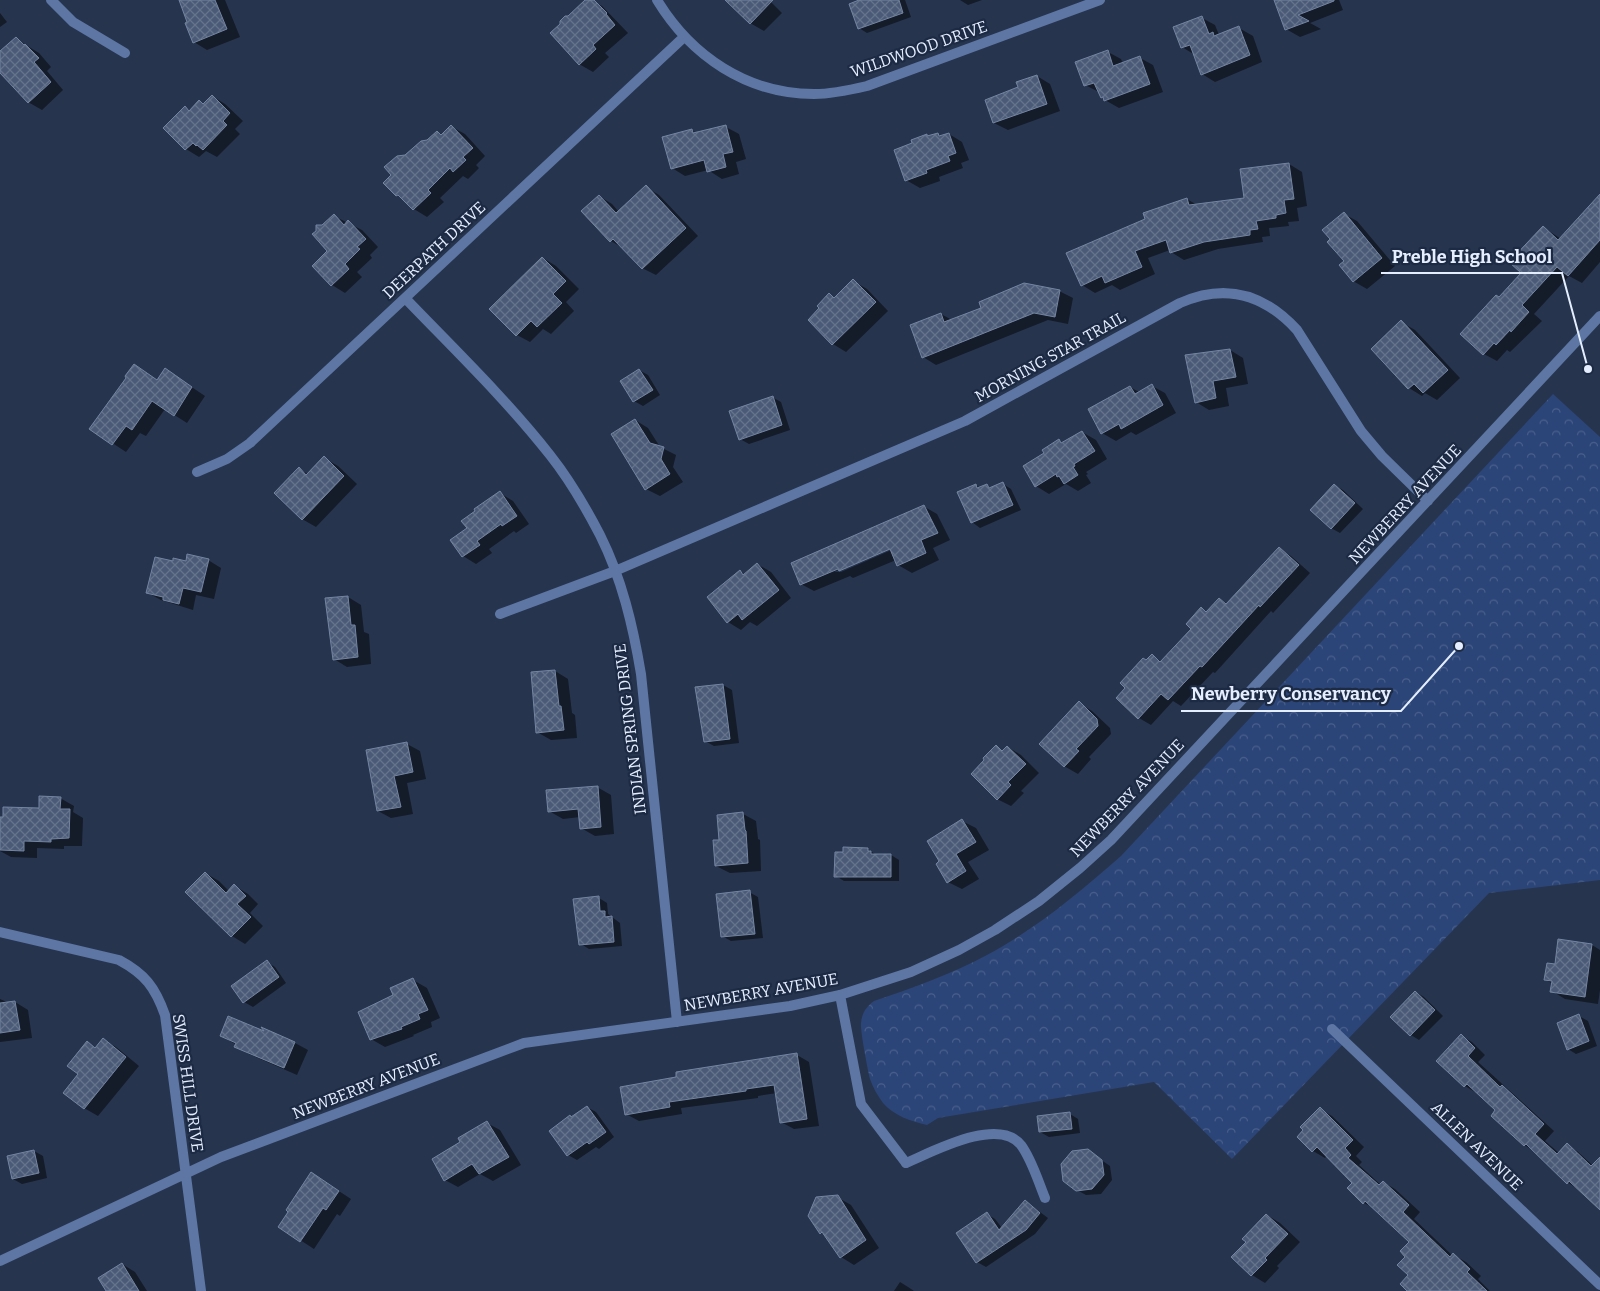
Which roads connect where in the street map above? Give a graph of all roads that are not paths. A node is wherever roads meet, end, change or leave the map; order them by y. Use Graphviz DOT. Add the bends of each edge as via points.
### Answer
graph roads {
  1 [pos="52,0"];
  2 [pos="657,0"];
  3 [pos="1100,0"];
  4 [pos="684,37"];
  5 [pos="125,53"];
  6 [pos="405,298"];
  7 [pos="1600,316"];
  8 [pos="197,472"];
  9 [pos="1428,501"];
  10 [pos="615,571"];
  11 [pos="500,614"];
  12 [pos="0,932"];
  13 [pos="840,995"];
  14 [pos="677,1022"];
  15 [pos="1332,1029"];
  16 [pos="186,1174"];
  17 [pos="1045,1198"];
  18 [pos="0,1261"];
  19 [pos="1600,1285"];
  20 [pos="201,1291"];
  1 -- 5 [label="street" via="73,22"];
  2 -- 4 [label="street, WILDWOOD DRIVE"];
  3 -- 4 [label="street, WILDWOOD DRIVE" via="867,86 841,92 814,94 766,88 714,63"];
  4 -- 6 [label="street, DEERPATH DRIVE"];
  6 -- 8 [label="street, DEERPATH DRIVE" via="250,443 227,459"];
  6 -- 10 [label="street, INDIAN SPRING DRIVE" via="551,456 578,495"];
  7 -- 9 [label="street, NEWBERRY AVENUE"];
  9 -- 10 [label="street, MORNING STAR TRAIL" via="1361,431 1297,330 1285,317 1252,298 1211,294 1180,303 965,421"];
  9 -- 13 [label="street, NEWBERRY AVENUE" via="1111,840 1080,868 1039,901 958,950 911,972"];
  10 -- 11 [label="street, MORNING STAR TRAIL"];
  10 -- 14 [label="street, INDIAN SPRING DRIVE" via="633,627 642,674"];
  12 -- 16 [label="street, SWISS HILL DRIVE" via="113,958 134,968 147,980 165,1015"];
  13 -- 14 [label="street, NEWBERRY AVENUE" via="790,1006"];
  13 -- 17 [label="street" via="861,1104 906,1163 958,1141 1004,1134 1020,1143"];
  14 -- 16 [label="street, NEWBERRY AVENUE" via="524,1043 221,1157"];
  15 -- 19 [label="street, ALLEN AVENUE"];
  16 -- 18 [label="street, NEWBERRY AVENUE"];
  16 -- 20 [label="street, SWISS HILL DRIVE"];
}
